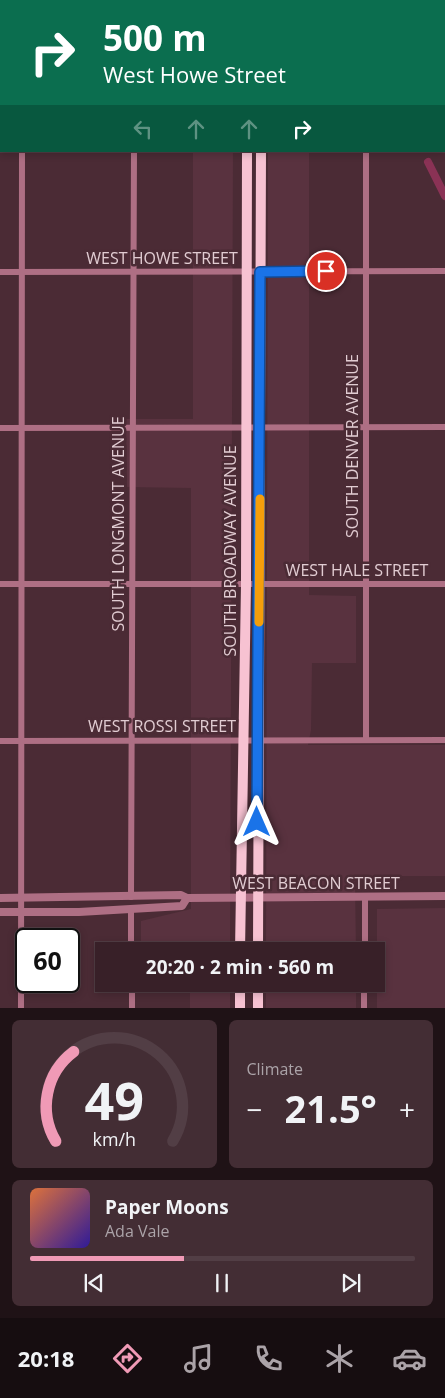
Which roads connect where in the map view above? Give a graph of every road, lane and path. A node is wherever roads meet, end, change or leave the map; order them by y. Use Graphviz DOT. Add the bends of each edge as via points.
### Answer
graph roads {
  1 [pos="22,152"];
  2 [pos="134,152"];
  3 [pos="247,152"];
  4 [pos="261,152"];
  5 [pos="366,152"];
  6 [pos="366,271"];
  7 [pos="445,271"];
  8 [pos="0,272"];
  9 [pos="22,272"];
  10 [pos="133,272"];
  11 [pos="247,272"];
  12 [pos="260,272"];
  13 [pos="246,427"];
  14 [pos="260,427"];
  15 [pos="366,427"];
  16 [pos="445,427"];
  17 [pos="0,428"];
  18 [pos="22,428"];
  19 [pos="132,428"];
  20 [pos="0,584"];
  21 [pos="22,584"];
  22 [pos="132,584"];
  23 [pos="246,584"];
  24 [pos="260,584"];
  25 [pos="366,584"];
  26 [pos="445,584"];
  27 [pos="21,740"];
  28 [pos="132,740"];
  29 [pos="243,740"];
  30 [pos="256,740"];
  31 [pos="366,740"];
  32 [pos="445,740"];
  33 [pos="0,741"];
  34 [pos="365,896"];
  35 [pos="445,896"];
  36 [pos="22,897"];
  37 [pos="131,897"];
  38 [pos="240,897"];
  39 [pos="257,897"];
  40 [pos="0,898"];
  41 [pos="187,898"];
  42 [pos="131,910"];
  43 [pos="0,912"];
  44 [pos="22,912"];
  45 [pos="132,942"];
  46 [pos="240,942"];
  47 [pos="258,942"];
  48 [pos="364,942"];
  49 [pos="132,992"];
  50 [pos="240,992"];
  51 [pos="258,992"];
  52 [pos="364,992"];
  53 [pos="21,1008"];
  54 [pos="132,1008"];
  55 [pos="240,1008"];
  56 [pos="258,1008"];
  57 [pos="364,1008"];
  1 -- 9 [label="street"];
  2 -- 10 [label="street, SOUTH LONGMONT AVENUE"];
  3 -- 11 [label="main road, SOUTH BROADWAY AVENUE"];
  4 -- 12 [label="main road, SOUTH BROADWAY AVENUE"];
  5 -- 6 [label="street, SOUTH DENVER AVENUE"];
  6 -- 7 [label="street, WEST HOWE STREET"];
  6 -- 12 [label="street, WEST HOWE STREET"];
  6 -- 15 [label="street, SOUTH DENVER AVENUE"];
  8 -- 9 [label="street, WEST HOWE STREET"];
  9 -- 10 [label="street, WEST HOWE STREET"];
  9 -- 18 [label="street"];
  10 -- 11 [label="street, WEST HOWE STREET"];
  10 -- 19 [label="street, SOUTH LONGMONT AVENUE"];
  11 -- 12 [label="street, WEST HOWE STREET"];
  11 -- 13 [label="main road, SOUTH BROADWAY AVENUE"];
  12 -- 14 [label="main road, SOUTH BROADWAY AVENUE"];
  13 -- 14 [label="street"];
  13 -- 19 [label="street"];
  13 -- 23 [label="main road, SOUTH BROADWAY AVENUE"];
  14 -- 15 [label="street"];
  14 -- 24 [label="main road, SOUTH BROADWAY AVENUE"];
  15 -- 16 [label="street"];
  15 -- 25 [label="street, SOUTH DENVER AVENUE"];
  17 -- 18 [label="street"];
  18 -- 19 [label="street"];
  18 -- 21 [label="street"];
  19 -- 22 [label="street, SOUTH LONGMONT AVENUE"];
  20 -- 21 [label="street, WEST HALE STREET"];
  21 -- 22 [label="street, WEST HALE STREET"];
  21 -- 27 [label="street"];
  22 -- 23 [label="street, WEST HALE STREET"];
  22 -- 28 [label="street, SOUTH LONGMONT AVENUE"];
  23 -- 24 [label="street, WEST HALE STREET"];
  23 -- 29 [label="main road, SOUTH BROADWAY AVENUE"];
  24 -- 25 [label="street, WEST HALE STREET"];
  24 -- 30 [label="main road, SOUTH BROADWAY AVENUE"];
  25 -- 26 [label="street, WEST HALE STREET"];
  25 -- 31 [label="street, SOUTH DENVER AVENUE"];
  27 -- 28 [label="street, WEST ROSSI STREET"];
  27 -- 33 [label="street, WEST ROSSI STREET"];
  27 -- 36 [label="street"];
  28 -- 29 [label="street, WEST ROSSI STREET"];
  28 -- 37 [label="street, SOUTH LONGMONT AVENUE"];
  29 -- 30 [label="street, WEST ROSSI STREET"];
  29 -- 38 [label="main road, SOUTH BROADWAY AVENUE"];
  30 -- 31 [label="street, WEST ROSSI STREET"];
  30 -- 39 [label="main road, SOUTH BROADWAY AVENUE"];
  31 -- 32 [label="street, WEST ROSSI STREET"];
  34 -- 35 [label="street, WEST BEACON STREET"];
  34 -- 39 [label="street, WEST BEACON STREET"];
  34 -- 48 [label="street"];
  36 -- 37 [label="street, WEST BEACON STREET"];
  36 -- 40 [label="street, WEST BEACON STREET"];
  36 -- 44 [label="street"];
  37 -- 41 [label="street, WEST BEACON STREET" via="181,895"];
  38 -- 39 [label="street, WEST BEACON STREET"];
  38 -- 41 [label="street, WEST BEACON STREET"];
  38 -- 46 [label="main road, SOUTH BROADWAY AVENUE"];
  39 -- 47 [label="main road, SOUTH BROADWAY AVENUE"];
  41 -- 42 [label="street, WEST BEACON STREET" via="182,906"];
  42 -- 44 [label="street, WEST BEACON STREET"];
  42 -- 45 [label="street"];
  43 -- 44 [label="street, WEST BEACON STREET"];
  44 -- 53 [label="street"];
  49 -- 54 [label="street"];
  50 -- 55 [label="main road"];
  51 -- 56 [label="main road"];
  52 -- 57 [label="street"];
}
